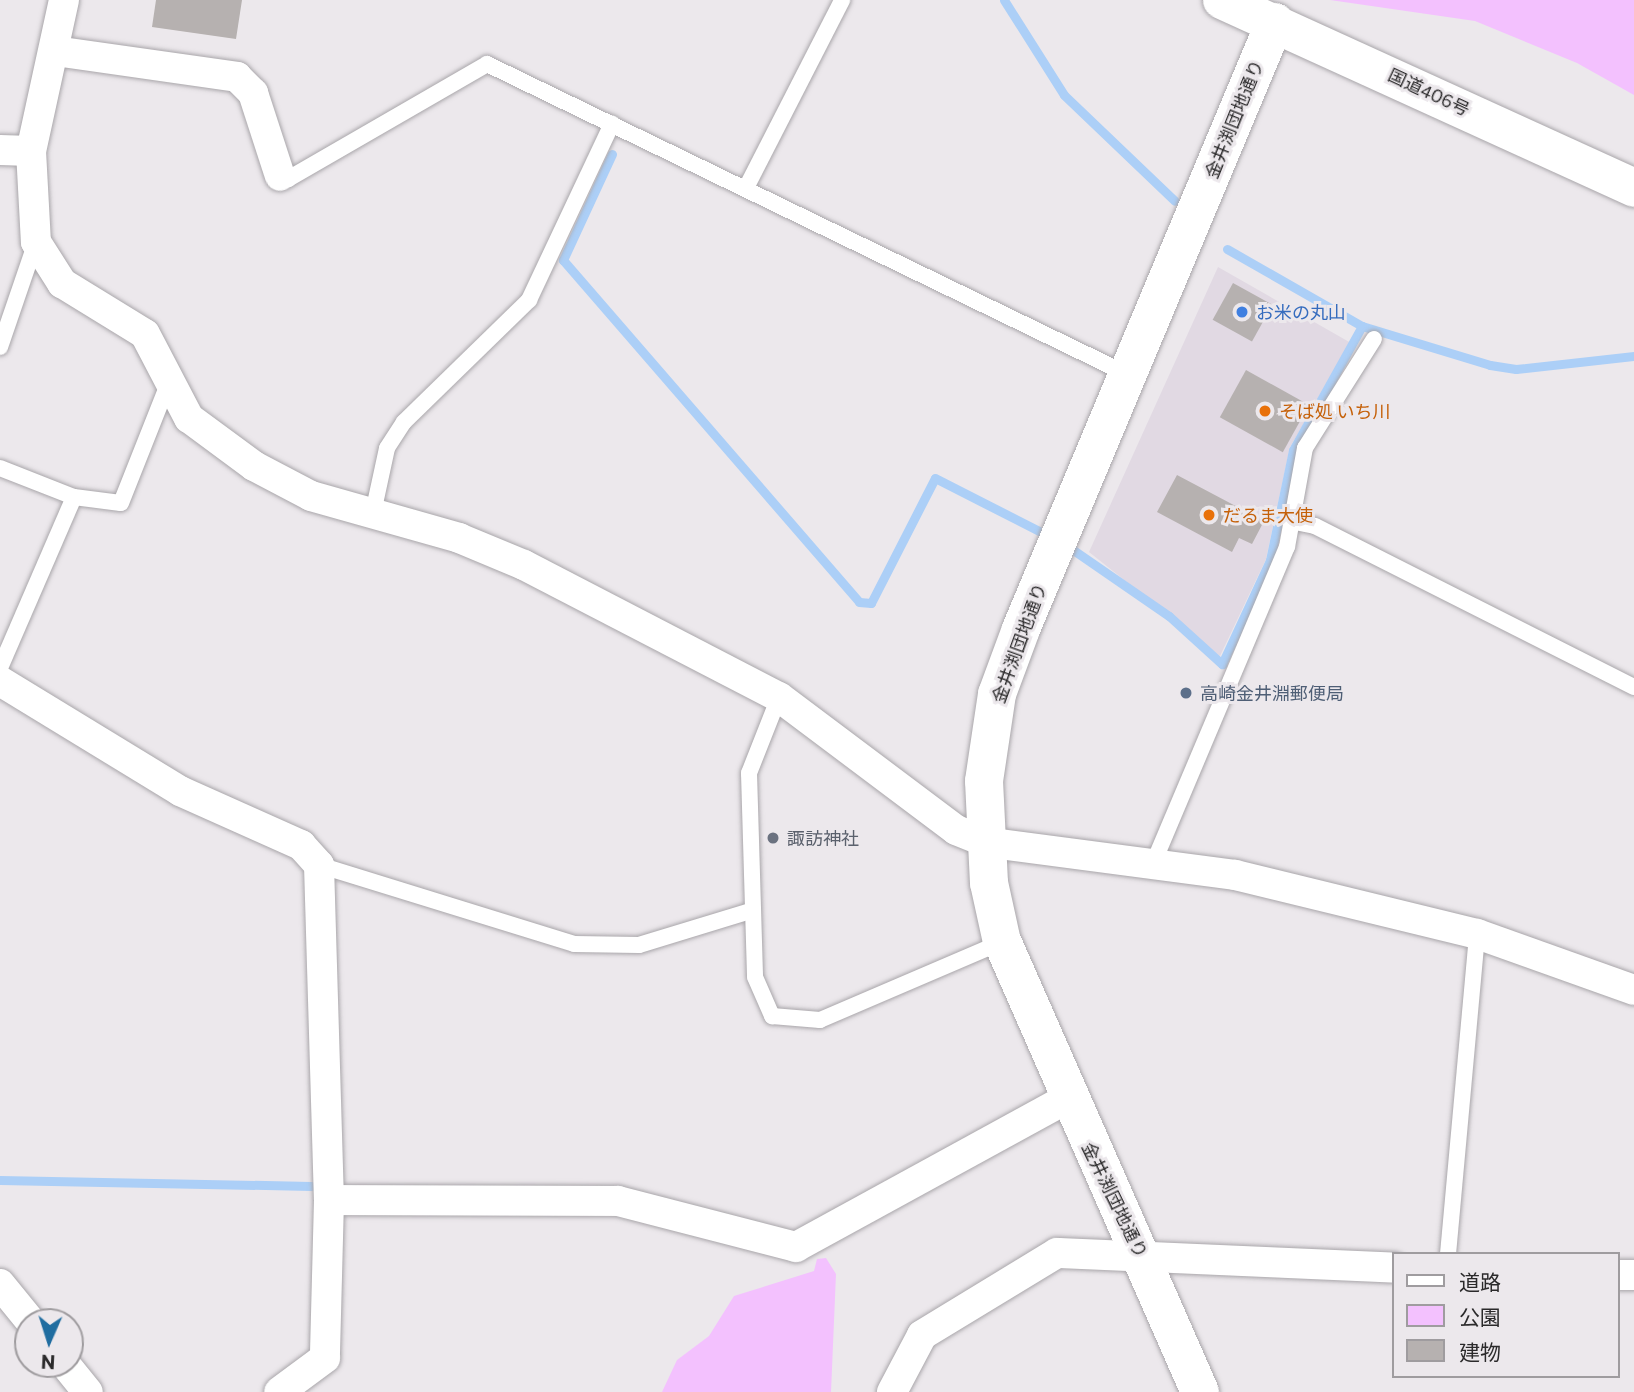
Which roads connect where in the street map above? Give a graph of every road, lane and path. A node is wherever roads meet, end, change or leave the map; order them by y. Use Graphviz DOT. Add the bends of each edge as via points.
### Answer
graph roads {
  1 [pos="64,0"];
  2 [pos="842,0"];
  3 [pos="1222,0"];
  4 [pos="1275,22"];
  5 [pos="55,51"];
  6 [pos="612,124"];
  7 [pos="0,150"];
  8 [pos="32,151"];
  9 [pos="280,176"];
  10 [pos="747,186"];
  11 [pos="1634,188"];
  12 [pos="36,242"];
  13 [pos="1374,339"];
  14 [pos="0,347"];
  15 [pos="1131,376"];
  16 [pos="168,384"];
  17 [pos="0,468"];
  18 [pos="74,497"];
  19 [pos="373,513"];
  20 [pos="1295,522"];
  21 [pos="2,683"];
  22 [pos="1634,687"];
  23 [pos="779,697"];
  24 [pos="985,842"];
  25 [pos="1153,864"];
  26 [pos="319,865"];
  27 [pos="750,911"];
  28 [pos="1477,934"];
  29 [pos="1002,942"];
  30 [pos="1634,990"];
  31 [pos="1066,1099"];
  32 [pos="329,1200"];
  33 [pos="1448,1252"];
  34 [pos="1144,1260"];
  35 [pos="1392,1268"];
  36 [pos="0,1284"];
  37 [pos="20,1308"];
  38 [pos="76,1378"];
  39 [pos="88,1392"];
  40 [pos="279,1392"];
  41 [pos="892,1392"];
  42 [pos="1199,1392"];
  1 -- 5 [label="street"];
  2 -- 10 [label="lane"];
  3 -- 4 [label="main road, 国道406号"];
  4 -- 11 [label="main road, 国道406号"];
  4 -- 15 [label="main road, 金井渕団地通り"];
  5 -- 8 [label="street"];
  5 -- 9 [label="street" via="237,77 253,93"];
  6 -- 9 [label="lane" via="487,64 288,179"];
  6 -- 10 [label="lane"];
  6 -- 19 [label="lane" via="529,300 404,422 387,448"];
  7 -- 8 [label="street"];
  8 -- 12 [label="street"];
  10 -- 15 [label="lane"];
  12 -- 14 [label="lane"];
  12 -- 16 [label="street" via="62,283 145,334"];
  13 -- 20 [label="lane" via="1305,448"];
  15 -- 24 [label="main road, 金井渕団地通り" via="997,694 984,781"];
  16 -- 18 [label="lane" via="121,503"];
  16 -- 19 [label="street" via="205,433 254,466 311,496"];
  17 -- 18 [label="lane"];
  18 -- 21 [label="lane"];
  19 -- 23 [label="street" via="524,565"];
  20 -- 22 [label="lane" via="1315,526"];
  20 -- 25 [label="lane"];
  21 -- 26 [label="street" via="180,791 301,845"];
  23 -- 24 [label="street" via="956,830"];
  23 -- 27 [label="lane" via="750,772"];
  24 -- 25 [label="street"];
  24 -- 29 [label="main road, 金井渕団地通り"];
  25 -- 28 [label="street" via="1235,875"];
  26 -- 27 [label="lane" via="574,944 639,945"];
  26 -- 32 [label="street"];
  27 -- 29 [label="lane" via="761,1001 787,1021 820,1020"];
  28 -- 30 [label="street"];
  28 -- 33 [label="lane"];
  29 -- 31 [label="main road, 金井渕団地通り"];
  31 -- 32 [label="street" via="796,1247 618,1201"];
  31 -- 34 [label="main road, 金井渕団地通り"];
  32 -- 40 [label="street" via="325,1359"];
  34 -- 35 [label="street"];
  34 -- 41 [label="street" via="1057,1253 922,1335"];
  34 -- 42 [label="main road, 金井渕団地通り"];
  36 -- 37 [label="street"];
  38 -- 39 [label="street"];
}
